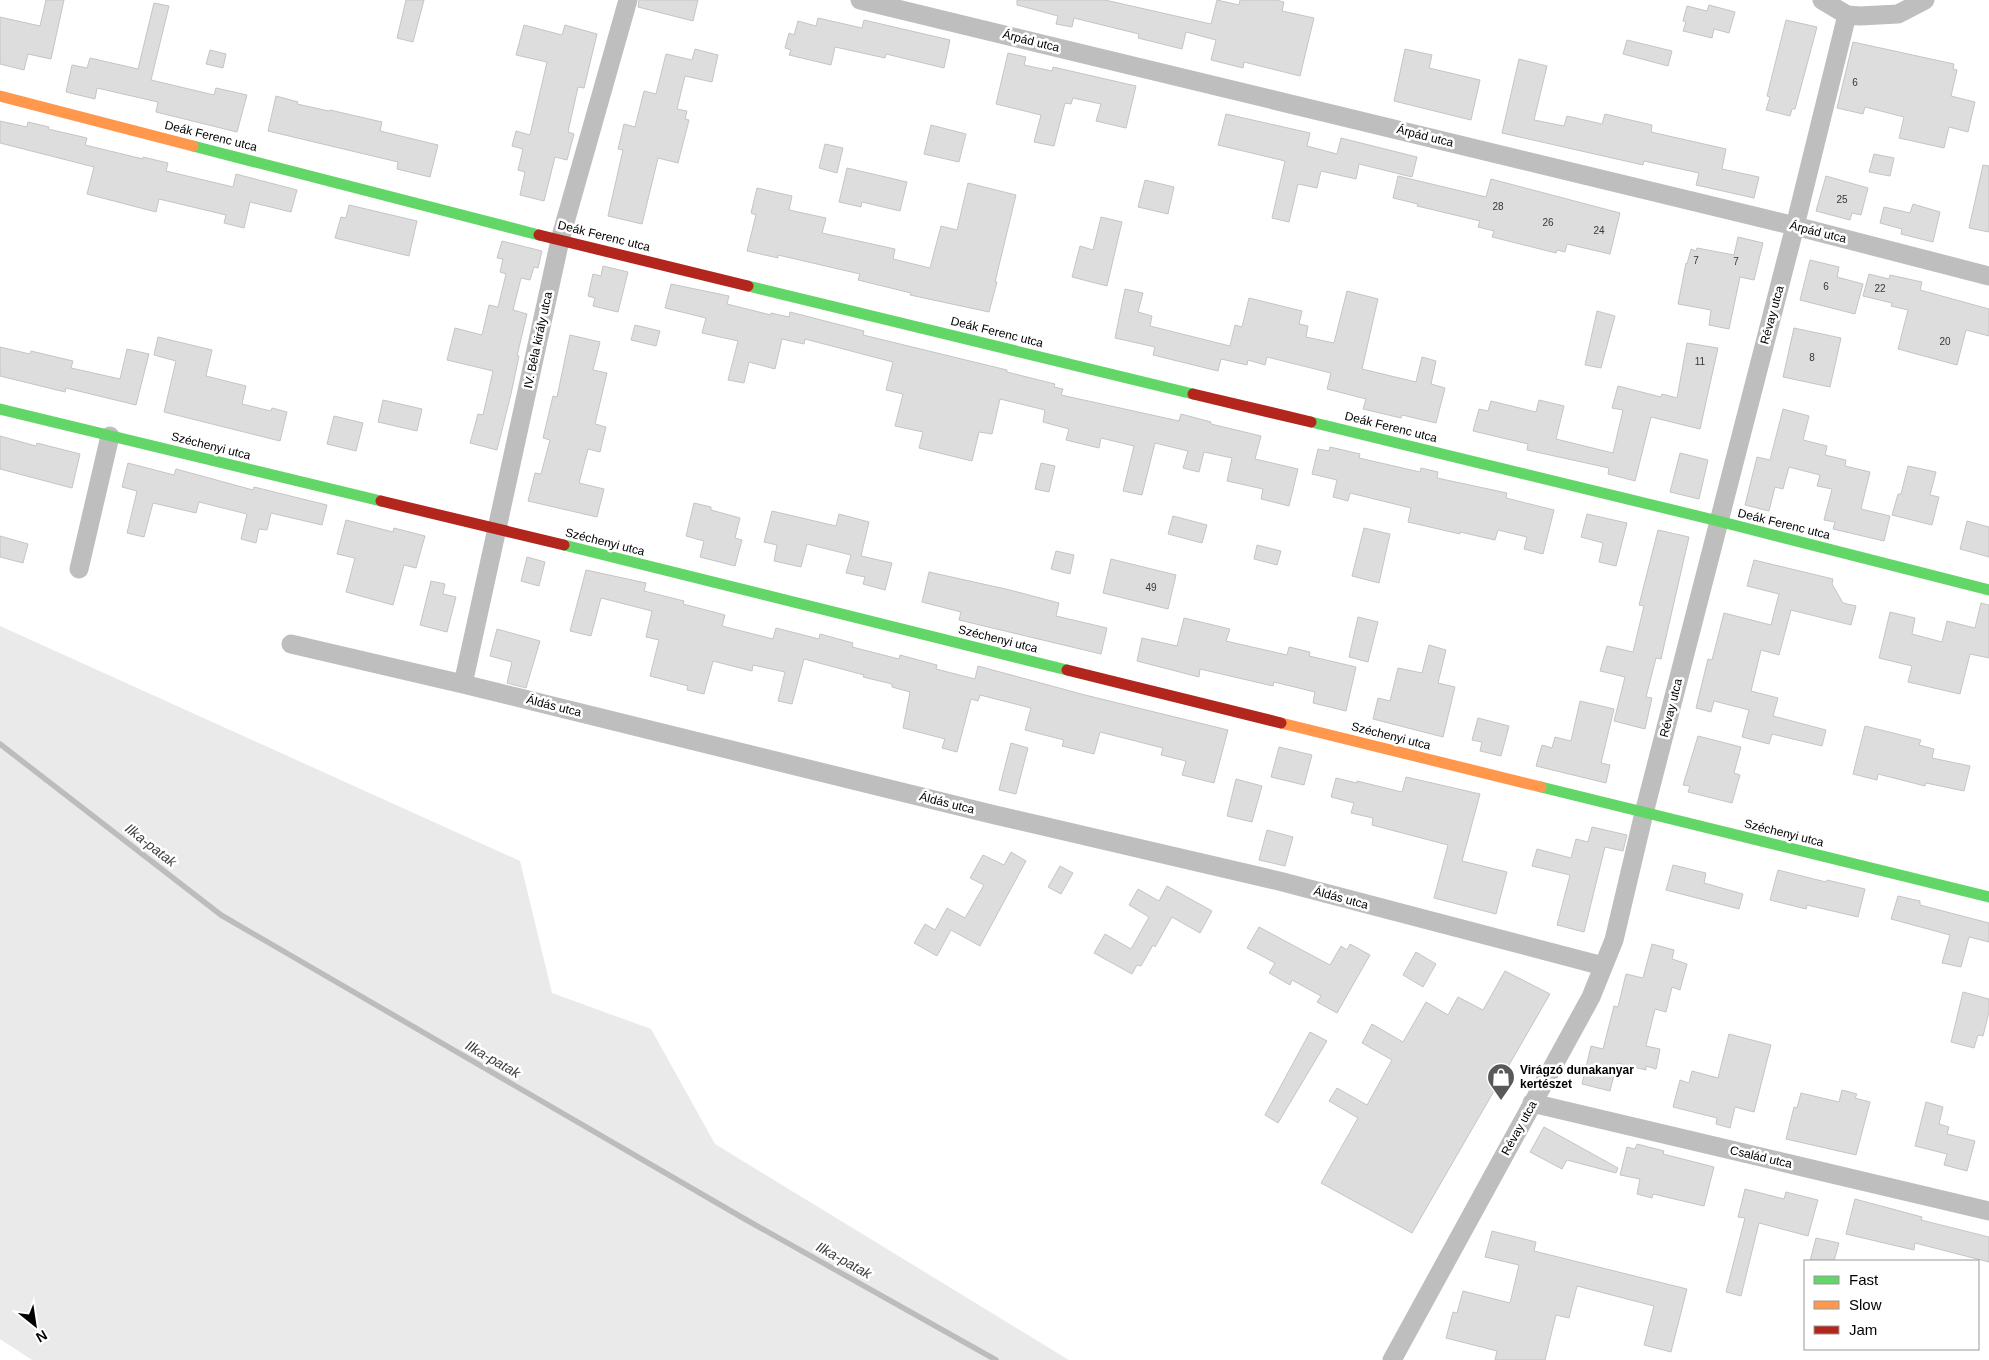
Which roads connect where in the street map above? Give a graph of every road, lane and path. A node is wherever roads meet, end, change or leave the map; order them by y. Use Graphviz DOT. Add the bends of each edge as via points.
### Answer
graph roads {
  1 [pos="628,0"];
  2 [pos="860,0"];
  3 [pos="1822,0"];
  4 [pos="1925,0"];
  5 [pos="1847,15"];
  6 [pos="0,96"];
  7 [pos="1795,226"];
  8 [pos="560,240"];
  9 [pos="1989,276"];
  10 [pos="0,409"];
  11 [pos="110,436"];
  12 [pos="1718,521"];
  13 [pos="497,530"];
  14 [pos="79,569"];
  15 [pos="1989,590"];
  16 [pos="291,644"];
  17 [pos="462,684"];
  18 [pos="1644,813"];
  19 [pos="1989,897"];
  20 [pos="1603,966"];
  21 [pos="1532,1103"];
  22 [pos="1989,1211"];
  23 [pos="1392,1360"];
  1 -- 8 [label="street, IV. Béla király utca"];
  2 -- 7 [label="street, Árpád utca"];
  3 -- 5 [label="street"];
  4 -- 5 [label="street" via="1898,14"];
  5 -- 7 [label="street, Révay utca"];
  6 -- 8 [label="street, Deák Ferenc utca"];
  7 -- 9 [label="street, Árpád utca"];
  7 -- 12 [label="street, Révay utca"];
  8 -- 12 [label="street, Deák Ferenc utca"];
  8 -- 13 [label="street, IV. Béla király utca"];
  10 -- 11 [label="street, Széchenyi utca"];
  11 -- 13 [label="street, Széchenyi utca"];
  11 -- 14 [label="street"];
  12 -- 15 [label="street, Deák Ferenc utca"];
  12 -- 18 [label="street, Révay utca"];
  13 -- 17 [label="street, IV. Béla király utca"];
  13 -- 18 [label="street, Széchenyi utca"];
  16 -- 17 [label="street, Áldás utca"];
  17 -- 20 [label="street, Áldás utca" via="1279,881"];
  18 -- 19 [label="street, Széchenyi utca"];
  18 -- 20 [label="street, Révay utca" via="1614,940"];
  20 -- 21 [label="street, Révay utca" via="1591,997"];
  21 -- 22 [label="street, Család utca"];
  21 -- 23 [label="street, Révay utca"];
}
